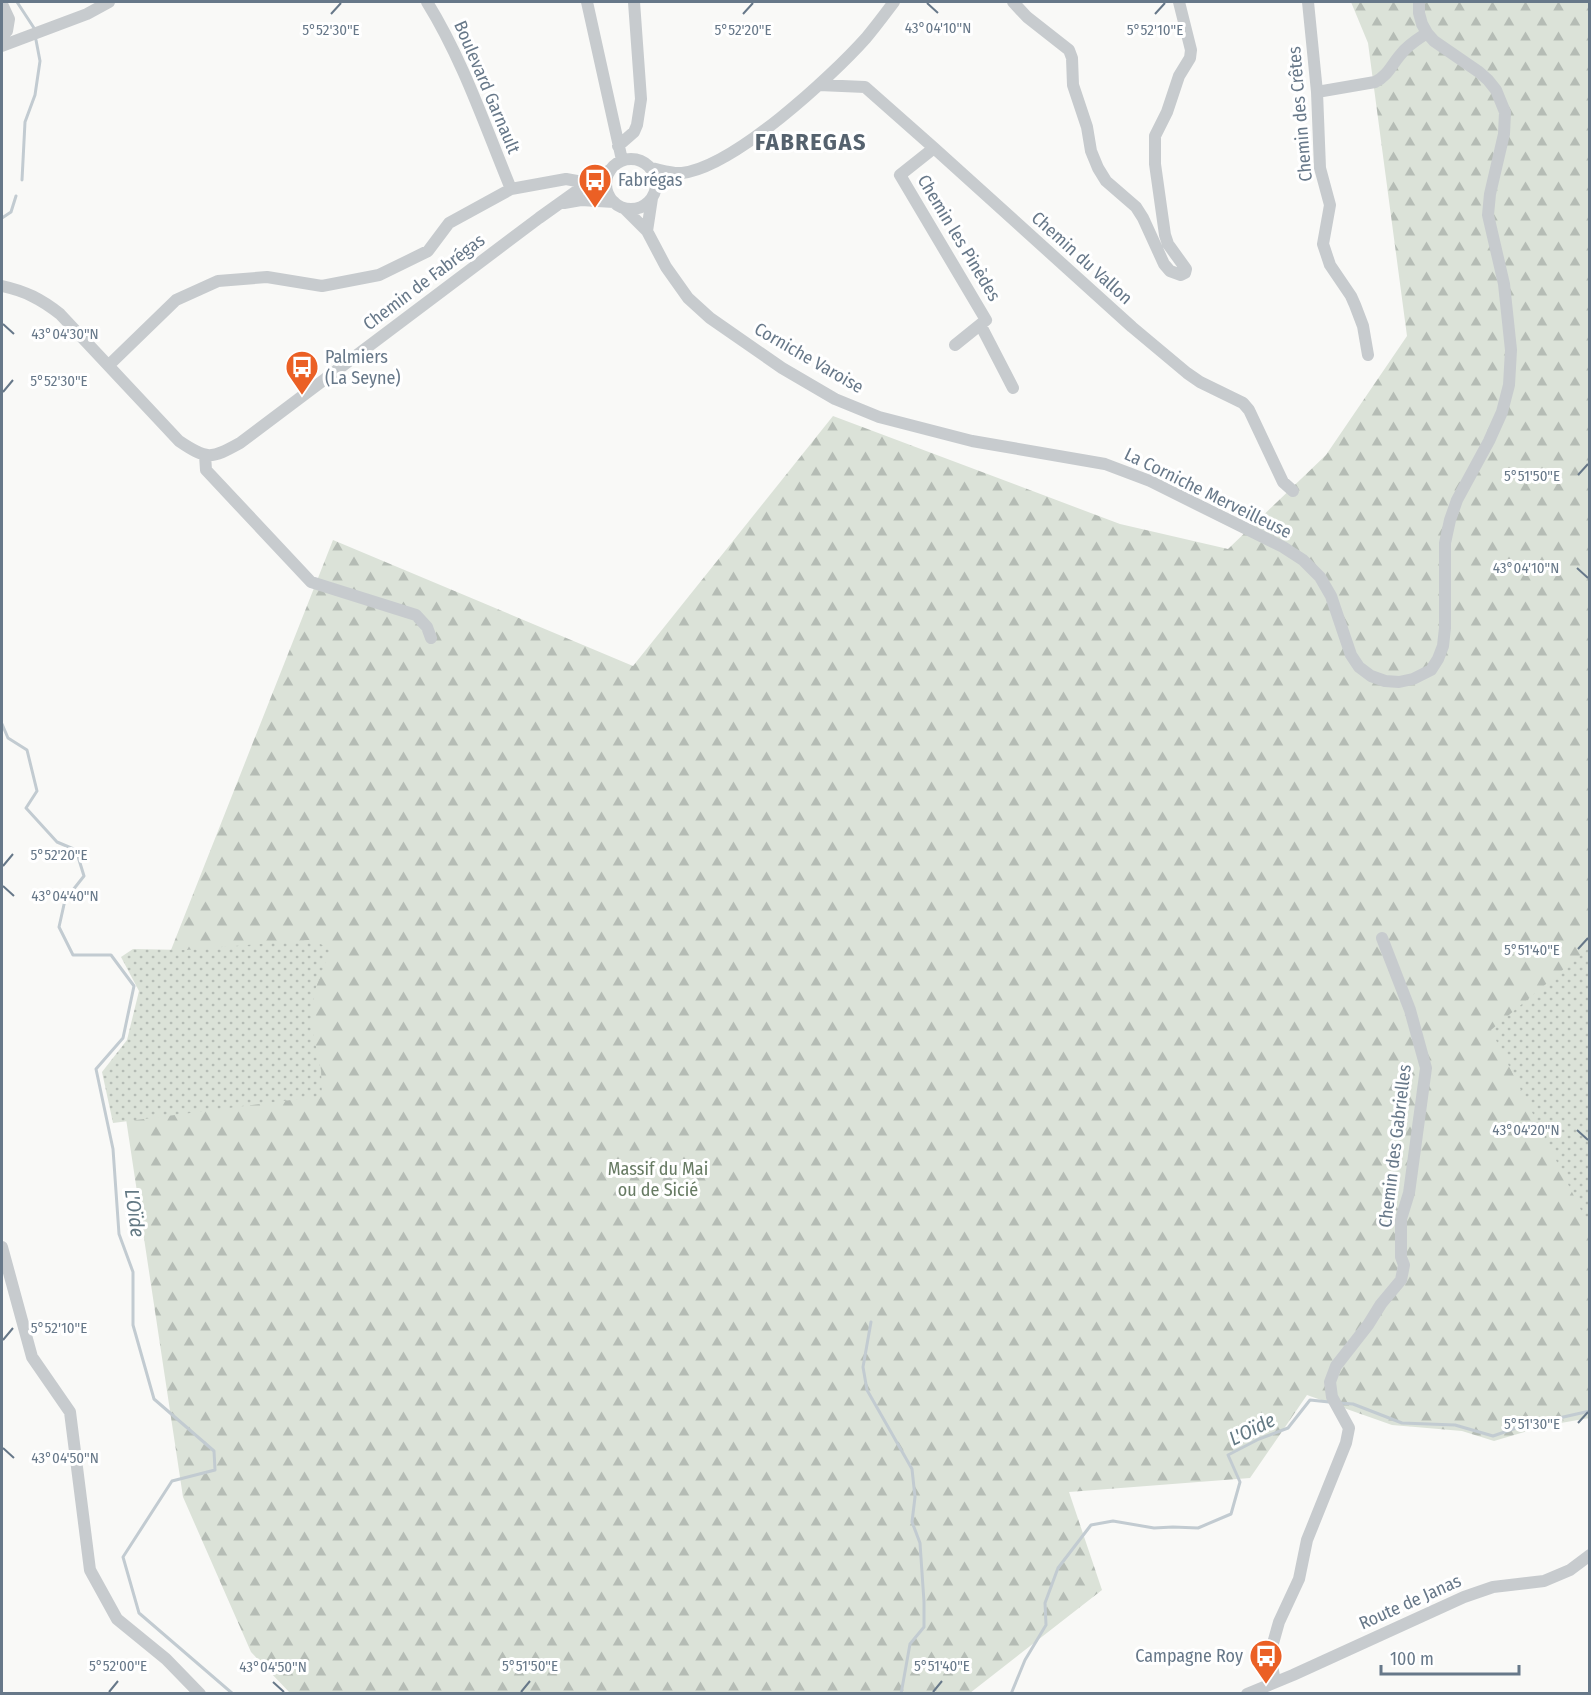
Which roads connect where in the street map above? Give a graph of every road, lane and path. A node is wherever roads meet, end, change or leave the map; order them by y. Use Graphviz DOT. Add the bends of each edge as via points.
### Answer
graph roads {
  1 [pos="109,2"];
  2 [pos="427,2"];
  3 [pos="587,2"];
  4 [pos="634,2"];
  5 [pos="894,2"];
  6 [pos="1013,2"];
  7 [pos="1179,2"];
  8 [pos="1308,2"];
  9 [pos="1419,2"];
  10 [pos="2,4"];
  11 [pos="1427,33"];
  12 [pos="2,35"];
  13 [pos="2,46"];
  14 [pos="819,85"];
  15 [pos="1317,92"];
  16 [pos="618,146"];
  17 [pos="934,148"];
  18 [pos="622,160"];
  19 [pos="650,168"];
  20 [pos="610,170"];
  21 [pos="683,173"];
  22 [pos="588,183"];
  23 [pos="511,189"];
  24 [pos="653,195"];
  25 [pos="615,201"];
  26 [pos="560,203"];
  27 [pos="647,231"];
  28 [pos="2,286"];
  29 [pos="981,326"];
  30 [pos="955,345"];
  31 [pos="1368,355"];
  32 [pos="109,365"];
  33 [pos="1013,387"];
  34 [pos="205,455"];
  35 [pos="1106,464"];
  36 [pos="1293,491"];
  37 [pos="431,638"];
  38 [pos="1382,938"];
  39 [pos="2,1247"];
  40 [pos="1590,1555"];
  41 [pos="1275,1682"];
  42 [pos="200,1694"];
  43 [pos="1247,1694"];
  1 -- 13 [label="street"];
  2 -- 23 [label="street, Boulevard Garnault" via="462,67"];
  3 -- 16 [label="street"];
  4 -- 16 [label="street" via="641,99 634,132"];
  5 -- 14 [label="street" via="865,39"];
  6 -- 7 [label="street" via="1069,50 1073,85 1098,168 1106,181 1136,207 1164,264 1181,275 1186,269 1165,235 1155,164 1155,136 1190,58"];
  8 -- 15 [label="street, Chemin des Crêtes"];
  9 -- 11 [label="street"];
  10 -- 12 [label="street" via="9,19"];
  11 -- 15 [label="street" via="1401,53 1381,80"];
  11 -- 35 [label="street, La Corniche Merveilleuse" via="1488,80 1505,112 1488,215 1504,284 1511,350 1509,385 1502,412 1450,520 1445,543 1443,646 1431,670 1399,682 1371,676 1351,655 1331,596 1303,560 1150,481"];
  14 -- 17 [label="street, Chemin du Vallon" via="865,87"];
  14 -- 21 [label="street" via="728,155"];
  15 -- 31 [label="street, Chemin des Crêtes" via="1320,168 1330,205 1323,244 1329,266 1355,305"];
  16 -- 18 [label="street"];
  17 -- 29 [label="street, Chemin les Pinèdes" via="900,175 986,320"];
  17 -- 36 [label="street, Chemin du Vallon" via="1187,373 1243,403 1283,482"];
  18 -- 19 [label="street" via="640,160"];
  18 -- 20 [label="street"];
  19 -- 21 [label="street"];
  19 -- 24 [label="street" via="656,184"];
  20 -- 22 [label="street, Chemin de Fabrégas"];
  20 -- 25 [label="street" via="606,179"];
  21 -- 24 [label="street"];
  22 -- 23 [label="street" via="566,179"];
  22 -- 25 [label="street, Corniche Varoise"];
  22 -- 26 [label="street, Chemin de Fabrégas"];
  23 -- 32 [label="street" via="449,223 428,251 379,275 322,286 267,277 218,281 176,300"];
  24 -- 25 [label="street" via="642,206 630,209"];
  24 -- 27 [label="street"];
  25 -- 26 [label="street"];
  25 -- 27 [label="street, Corniche Varoise"];
  26 -- 34 [label="street, Chemin de Fabrégas" via="240,443 222,453"];
  27 -- 35 [label="street, Corniche Varoise" via="688,298 710,318 835,399 879,417 972,441"];
  28 -- 32 [label="street" via="26,292 46,303"];
  29 -- 30 [label="street, Chemin les Pinèdes"];
  29 -- 33 [label="street, Chemin les Pinèdes"];
  32 -- 34 [label="street" via="179,441"];
  34 -- 37 [label="street" via="206,470 311,582 416,615"];
  38 -- 41 [label="street, Chemin des Gabrielles" via="1410,1010 1426,1068 1409,1193 1401,1219 1404,1265 1401,1280 1336,1366 1330,1382 1335,1402 1349,1428 1307,1540 1299,1579 1279,1622 1270,1654"];
  39 -- 42 [label="street" via="32,1357 70,1412 90,1570 117,1619 166,1659"];
  40 -- 41 [label="street, Route de Janas" via="1570,1570 1544,1581 1493,1587 1464,1597"];
  41 -- 43 [label="street, Route de Janas"];
}
